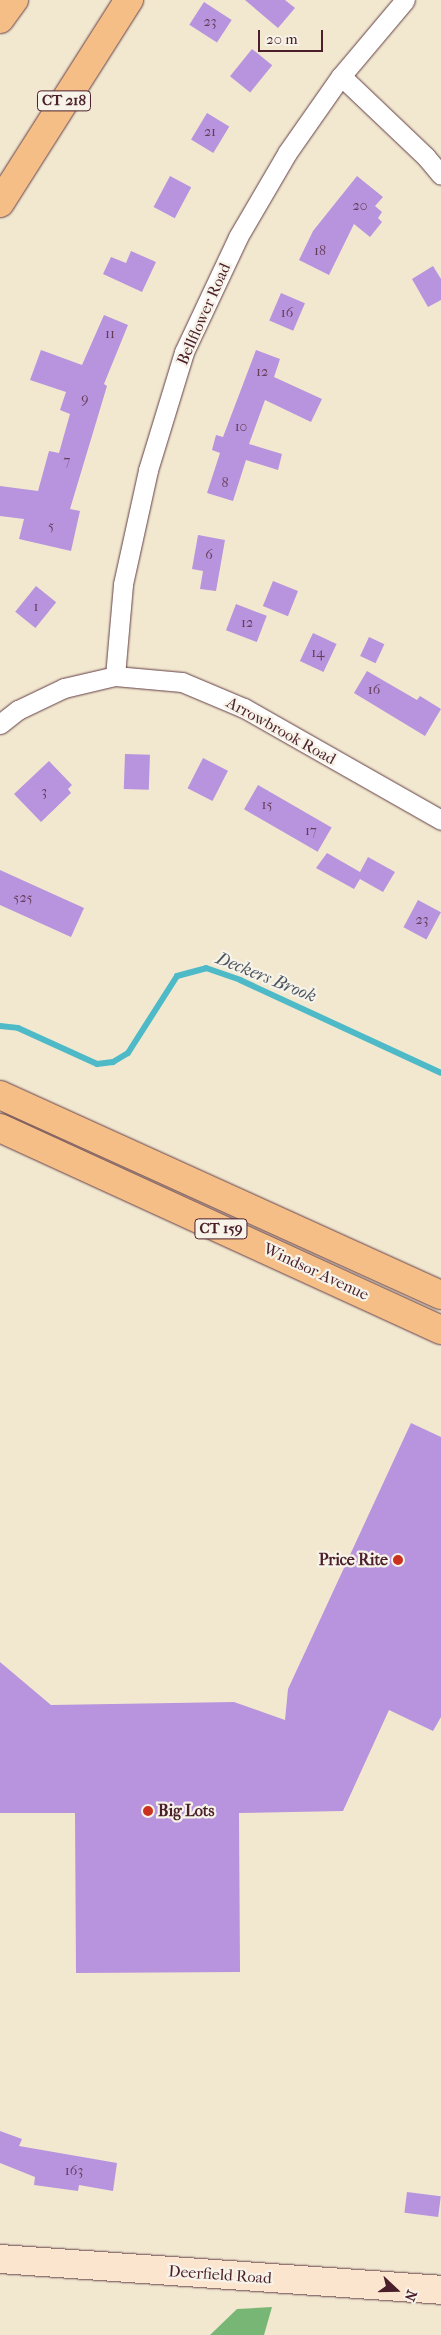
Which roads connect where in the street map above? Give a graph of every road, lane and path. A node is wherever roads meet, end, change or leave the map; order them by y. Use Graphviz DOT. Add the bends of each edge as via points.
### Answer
graph roads {
  1 [pos="12,0"];
  2 [pos="129,0"];
  3 [pos="405,0"];
  4 [pos="0,19"];
  5 [pos="342,76"];
  6 [pos="441,175"];
  7 [pos="0,203"];
  8 [pos="116,676"];
  9 [pos="0,724"];
  10 [pos="440,817"];
  11 [pos="0,1095"];
  12 [pos="0,1128"];
  13 [pos="441,1295"];
  14 [pos="441,1330"];
  15 [pos="0,2259"];
  16 [pos="441,2290"];
  1 -- 4 [label="main road"];
  2 -- 7 [label="main road, CT 218"];
  3 -- 5 [label="street, Bellflower Road"];
  5 -- 6 [label="street"];
  5 -- 8 [label="street, Bellflower Road" via="287,153 238,237 184,352 148,470 123,584"];
  8 -- 9 [label="street, Arrowbrook Road" via="64,688 18,710"];
  8 -- 10 [label="street, Arrowbrook Road" via="182,682 244,708"];
  11 -- 13 [label="main road, Windsor Avenue / CT 159"];
  12 -- 14 [label="main road, Windsor Avenue / CT 159"];
  15 -- 16 [label="street, Deerfield Road"];
}
